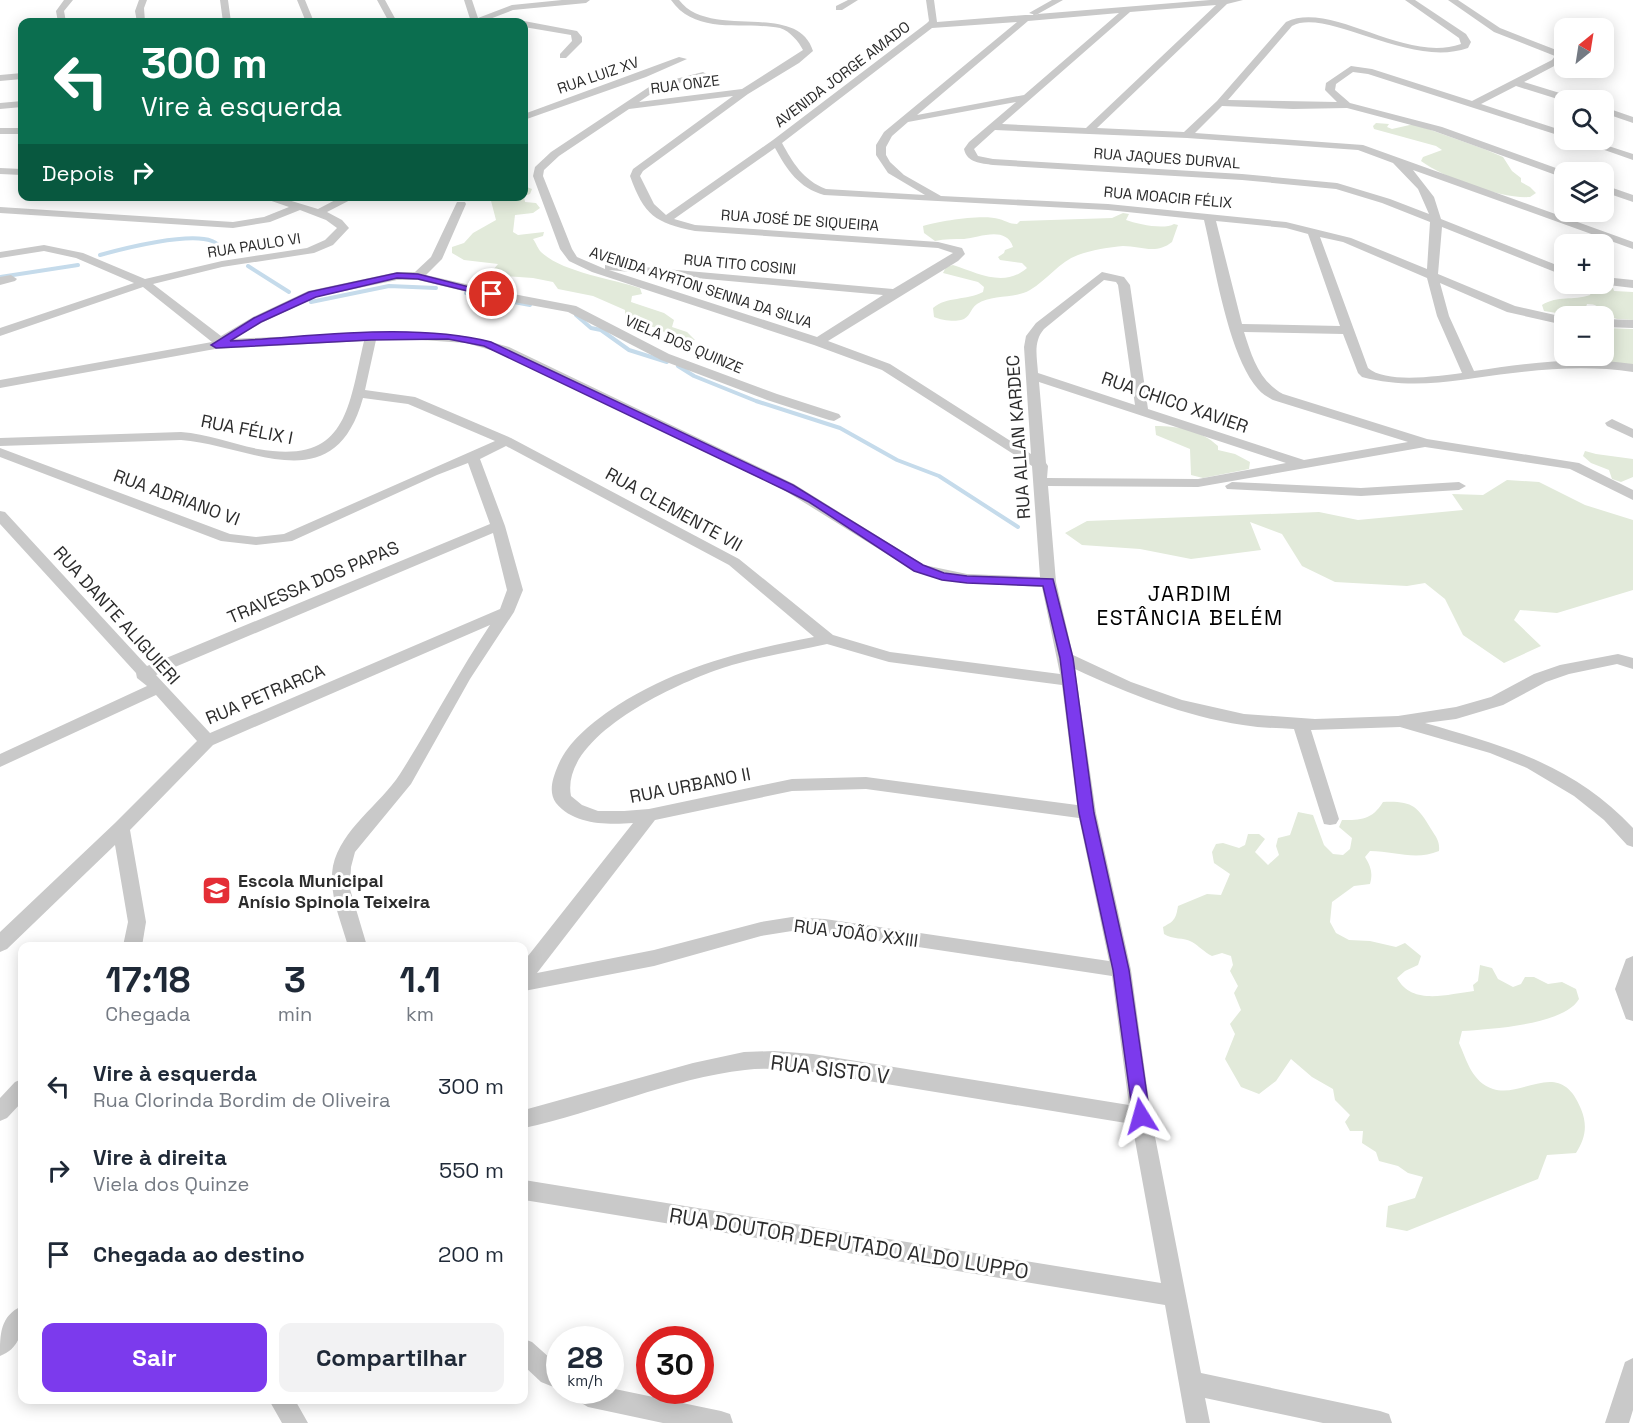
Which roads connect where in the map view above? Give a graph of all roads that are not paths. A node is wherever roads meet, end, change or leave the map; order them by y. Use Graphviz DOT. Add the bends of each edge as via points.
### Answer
graph roads {
  1 [pos="69,0"];
  2 [pos="143,0"];
  3 [pos="224,0"];
  4 [pos="301,0"];
  5 [pos="381,0"];
  6 [pos="468,0"];
  7 [pos="586,0"];
  8 [pos="675,0"];
  9 [pos="854,0"];
  10 [pos="930,0"];
  11 [pos="1059,0"];
  12 [pos="1239,0"];
  13 [pos="1409,0"];
  14 [pos="1452,0"];
  15 [pos="1224,2"];
  16 [pos="839,9"];
  17 [pos="1129,9"];
  18 [pos="499,11"];
  19 [pos="508,16"];
  20 [pos="61,18"];
  21 [pos="140,18"];
  22 [pos="226,18"];
  23 [pos="308,18"];
  24 [pos="391,18"];
  25 [pos="474,18"];
  26 [pos="484,18"];
  27 [pos="1020,20"];
  28 [pos="528,23"];
  29 [pos="930,25"];
  30 [pos="563,56"];
  31 [pos="682,59"];
  32 [pos="703,75"];
  33 [pos="18,76"];
  34 [pos="0,78"];
  35 [pos="1514,82"];
  36 [pos="625,83"];
  37 [pos="655,87"];
  38 [pos="745,92"];
  39 [pos="1554,94"];
  40 [pos="1028,97"];
  41 [pos="1220,103"];
  42 [pos="18,104"];
  43 [pos="1473,104"];
  44 [pos="1347,105"];
  45 [pos="0,106"];
  46 [pos="628,107"];
  47 [pos="1614,113"];
  48 [pos="528,116"];
  49 [pos="902,120"];
  50 [pos="1633,120"];
  51 [pos="994,127"];
  52 [pos="1089,130"];
  53 [pos="0,131"];
  54 [pos="18,131"];
  55 [pos="1554,131"];
  56 [pos="1187,135"];
  57 [pos="777,142"];
  58 [pos="1610,150"];
  59 [pos="1393,158"];
  60 [pos="1633,158"];
  61 [pos="1554,170"];
  62 [pos="0,171"];
  63 [pos="18,172"];
  64 [pos="1614,192"];
  65 [pos="940,198"];
  66 [pos="1633,199"];
  67 [pos="277,201"];
  68 [pos="342,201"];
  69 [pos="461,204"];
  70 [pos="296,207"];
  71 [pos="0,210"];
  72 [pos="319,212"];
  73 [pos="1209,217"];
  74 [pos="665,220"];
  75 [pos="1437,221"];
  76 [pos="1312,230"];
  77 [pos="1633,246"];
  78 [pos="0,255"];
  79 [pos="583,265"];
  80 [pos="1554,268"];
  81 [pos="418,276"];
  82 [pos="1432,276"];
  83 [pos="145,283"];
  84 [pos="1614,283"];
  85 [pos="1633,284"];
  86 [pos="895,293"];
  87 [pos="1554,319"];
  88 [pos="1614,323"];
  89 [pos="1633,324"];
  90 [pos="1238,328"];
  91 [pos="1346,330"];
  92 [pos="0,332"];
  93 [pos="371,337"];
  94 [pos="818,342"];
  95 [pos="218,343"];
  96 [pos="1633,368"];
  97 [pos="1032,375"];
  98 [pos="1468,375"];
  99 [pos="0,384"];
  100 [pos="357,393"];
  101 [pos="1142,410"];
  102 [pos="834,417"];
  103 [pos="1612,423"];
  104 [pos="1633,434"];
  105 [pos="506,441"];
  106 [pos="1425,443"];
  107 [pos="1,451"];
  108 [pos="473,457"];
  109 [pos="1041,466"];
  110 [pos="1306,466"];
  111 [pos="1042,482"];
  112 [pos="1198,483"];
  113 [pos="1459,486"];
  114 [pos="1633,496"];
  115 [pos="0,515"];
  116 [pos="498,526"];
  117 [pos="1048,582"];
  118 [pos="506,612"];
  119 [pos="827,639"];
  120 [pos="1066,658"];
  121 [pos="1628,660"];
  122 [pos="143,674"];
  123 [pos="1070,681"];
  124 [pos="157,688"];
  125 [pos="1398,722"];
  126 [pos="1301,724"];
  127 [pos="207,741"];
  128 [pos="0,761"];
  129 [pos="1087,813"];
  130 [pos="650,815"];
  131 [pos="1330,819"];
  132 [pos="121,828"];
  133 [pos="1633,840"];
  134 [pos="134,942"];
  135 [pos="357,942"];
  136 [pos="0,944"];
  137 [pos="1633,964"];
  138 [pos="528,970"];
  139 [pos="1121,970"];
  140 [pos="528,982"];
  141 [pos="1633,1013"];
  142 [pos="18,1092"];
  143 [pos="0,1112"];
  144 [pos="1141,1116"];
  145 [pos="528,1118"];
  146 [pos="528,1191"];
  147 [pos="1175,1296"];
  148 [pos="18,1322"];
  149 [pos="0,1345"];
  150 [pos="528,1354"];
  151 [pos="1633,1370"];
  152 [pos="546,1371"];
  153 [pos="1190,1383"];
  154 [pos="624,1403"];
  155 [pos="284,1404"];
  156 [pos="296,1423"];
  157 [pos="721,1423"];
  158 [pos="1198,1423"];
  159 [pos="1380,1423"];
  160 [pos="1617,1423"];
  1 -- 20 [label="street" via="60,10"];
  2 -- 21 [label="street"];
  3 -- 22 [label="street"];
  4 -- 23 [label="street"];
  5 -- 24 [label="street"];
  6 -- 25 [label="street"];
  7 -- 18 [label="street"];
  8 -- 38 [label="street" via="688,12 718,23 784,26 807,47 804,55"];
  9 -- 16 [label="street"];
  10 -- 29 [label="street"];
  11 -- 27 [label="street"];
  12 -- 15 [label="street, AVENIDA JORGE AMADO"];
  13 -- 41 [label="street" via="1463,36 1465,46 1450,52 1418,49 1324,20 1301,19 1289,24"];
  14 -- 35 [label="street" via="1497,30 1561,56"];
  15 -- 17 [label="street, AVENIDA JORGE AMADO"];
  15 -- 52 [label="street"];
  17 -- 27 [label="street, AVENIDA JORGE AMADO"];
  17 -- 40 [label="street, RUA JAQUES DURVAL"];
  18 -- 19 [label="street"];
  18 -- 26 [label="street"];
  27 -- 29 [label="street, AVENIDA JORGE AMADO"];
  27 -- 49 [label="street"];
  28 -- 30 [label="street" via="573,33 577,42"];
  29 -- 57 [label="street, AVENIDA JORGE AMADO"];
  31 -- 36 [label="street, RUA LUIZ XV"];
  32 -- 37 [label="street, AVENIDA AYRTON SENNA DA SILVA"];
  33 -- 34 [label="street"];
  35 -- 39 [label="street"];
  35 -- 43 [label="street"];
  36 -- 37 [label="street"];
  36 -- 48 [label="street, RUA LUIZ XV"];
  37 -- 46 [label="street, AVENIDA AYRTON SENNA DA SILVA"];
  38 -- 46 [label="street, RUA ONZE"];
  38 -- 74 [label="street" via="638,169 635,176 647,204"];
  40 -- 49 [label="street"];
  40 -- 51 [label="street, RUA JAQUES DURVAL"];
  41 -- 44 [label="street"];
  41 -- 56 [label="street"];
  42 -- 45 [label="street"];
  43 -- 44 [label="street" via="1359,69 1346,71 1331,83 1333,95"];
  43 -- 55 [label="street"];
  44 -- 61 [label="street" via="1438,129"];
  46 -- 79 [label="street, AVENIDA AYRTON SENNA DA SILVA" via="555,153 539,169 538,176 566,249"];
  47 -- 50 [label="street"];
  49 -- 65 [label="street" via="881,148 883,160 894,172"];
  51 -- 52 [label="street"];
  51 -- 75 [label="street, RUA JAQUES DURVAL" via="969,149 975,158 1337,186"];
  52 -- 56 [label="street"];
  53 -- 54 [label="street"];
  56 -- 59 [label="street" via="1344,145"];
  57 -- 65 [label="street, RUA MOACIR FÉLIX" via="792,171 812,188 847,195"];
  57 -- 74 [label="street, AVENIDA JORGE AMADO"];
  58 -- 60 [label="street"];
  59 -- 75 [label="street" via="1424,189"];
  59 -- 77 [label="street"];
  62 -- 63 [label="street"];
  64 -- 66 [label="street"];
  65 -- 73 [label="street, RUA MOACIR FÉLIX"];
  67 -- 70 [label="street, RUA PAULO VI"];
  68 -- 72 [label="street"];
  69 -- 81 [label="street" via="436,259"];
  70 -- 71 [label="street" via="266,220 233,225"];
  70 -- 72 [label="street, RUA PAULO VI"];
  72 -- 83 [label="street, RUA PAULO VI" via="335,219 343,228 338,237 308,252 206,267"];
  73 -- 76 [label="street, RUA MOACIR FÉLIX"];
  73 -- 90 [label="street"];
  74 -- 86 [label="street, RUA JOSÉ DE SIQUEIRA" via="695,228 938,244 958,250 954,259"];
  75 -- 80 [label="street, RUA JAQUES DURVAL"];
  75 -- 82 [label="street"];
  76 -- 82 [label="street, RUA MOACIR FÉLIX" via="1365,246"];
  76 -- 91 [label="street"];
  78 -- 83 [label="street" via="44,248 63,250"];
  79 -- 86 [label="street, RUA TITO COSINI"];
  79 -- 94 [label="street, AVENIDA AYRTON SENNA DA SILVA"];
  81 -- 95 [label="street, VIELA DOS QUINZE" via="397,276 312,294"];
  81 -- 102 [label="street, VIELA DOS QUINZE" via="572,309 665,357"];
  82 -- 87 [label="street, RUA MOACIR FÉLIX" via="1511,309"];
  82 -- 98 [label="street"];
  83 -- 92 [label="street"];
  83 -- 95 [label="street"];
  84 -- 85 [label="street"];
  86 -- 94 [label="street, RUA JOSÉ DE SIQUEIRA"];
  88 -- 89 [label="street"];
  90 -- 91 [label="street"];
  90 -- 106 [label="street" via="1254,375 1262,387 1278,397"];
  91 -- 98 [label="street" via="1362,370 1376,377 1409,381"];
  93 -- 95 [label="street"];
  93 -- 100 [label="street, RUA FÉLIX I"];
  93 -- 117 [label="street" via="448,336 496,347 789,487 919,568 967,580"];
  94 -- 109 [label="street, AVENIDA AYRTON SENNA DA SILVA" via="886,368"];
  95 -- 99 [label="street"];
  96 -- 98 [label="street" via="1545,366"];
  97 -- 101 [label="street, RUA CHICO XAVIER"];
  97 -- 101 [label="street, RUA ALLAN KARDEC" via="1030,347 1040,326 1093,281 1107,276 1120,279"];
  97 -- 109 [label="street, RUA ALLAN KARDEC"];
  100 -- 105 [label="street, RUA CLEMENTE VII" via="410,400"];
  100 -- 107 [label="street, RUA FÉLIX I" via="349,424 341,437 316,454 296,457 255,452 200,437"];
  101 -- 110 [label="street, RUA CHICO XAVIER"];
  103 -- 104 [label="street"];
  105 -- 108 [label="street, RUA ADRIANO VI"];
  105 -- 119 [label="street, RUA CLEMENTE VII" via="734,562"];
  106 -- 110 [label="street"];
  106 -- 114 [label="street" via="1560,463 1589,472"];
  107 -- 108 [label="street, RUA ADRIANO VI" via="244,542 287,538"];
  108 -- 116 [label="street"];
  109 -- 111 [label="street, RUA ALLAN KARDEC"];
  110 -- 112 [label="street"];
  111 -- 112 [label="street"];
  111 -- 117 [label="street, RUA ALLAN KARDEC"];
  112 -- 113 [label="street" via="1361,492"];
  115 -- 122 [label="street, RUA DANTE ALIGUIERI"];
  116 -- 118 [label="street" via="515,590"];
  116 -- 122 [label="street, TRAVESSA DOS PAPAS"];
  117 -- 120 [label="street, RUA ALLAN KARDEC"];
  118 -- 127 [label="street, RUA PETRARCA"];
  118 -- 135 [label="street" via="405,780 347,850 341,889"];
  119 -- 123 [label="street, RUA CLEMENTE VII" via="889,657"];
  119 -- 130 [label="street, RUA URBANO II" via="695,672 652,691 584,741 569,760 561,781 563,799 576,810 597,817"];
  120 -- 123 [label="street, RUA ALLAN KARDEC"];
  120 -- 126 [label="street" via="1125,686 1179,705 1244,720"];
  121 -- 125 [label="street" via="1566,669 1497,701 1456,713"];
  122 -- 124 [label="street, RUA DANTE ALIGUIERI"];
  123 -- 129 [label="street, RUA ALLAN KARDEC"];
  124 -- 127 [label="street, RUA DANTE ALIGUIERI"];
  124 -- 128 [label="street"];
  125 -- 126 [label="street"];
  125 -- 133 [label="street" via="1496,749 1533,764 1580,792 1610,815"];
  126 -- 131 [label="street"];
  127 -- 132 [label="street, RUA PETRARCA"];
  129 -- 130 [label="street, RUA URBANO II" via="866,783 831,783 792,785"];
  129 -- 139 [label="street, RUA ALLAN KARDEC"];
  130 -- 138 [label="street"];
  132 -- 134 [label="street" via="137,922"];
  132 -- 136 [label="street, RUA PETRARCA"];
  137 -- 141 [label="street" via="1625,989"];
  139 -- 140 [label="street, RUA JOÃO XXIII" via="792,924 654,958"];
  139 -- 144 [label="street, RUA ALLAN KARDEC"];
  142 -- 143 [label="street"];
  144 -- 145 [label="street, RUA SISTO V" via="774,1059 693,1072"];
  144 -- 147 [label="street, RUA ALLAN KARDEC"];
  146 -- 147 [label="street, RUA DOUTOR DEPUTADO ALDO LUPPO"];
  147 -- 153 [label="street, RUA ALLAN KARDEC"];
  148 -- 149 [label="street"];
  150 -- 152 [label="street"];
  151 -- 160 [label="street"];
  153 -- 158 [label="street, RUA ALLAN KARDEC"];
  153 -- 159 [label="street"];
  154 -- 157 [label="street"];
  155 -- 156 [label="street"];
}
